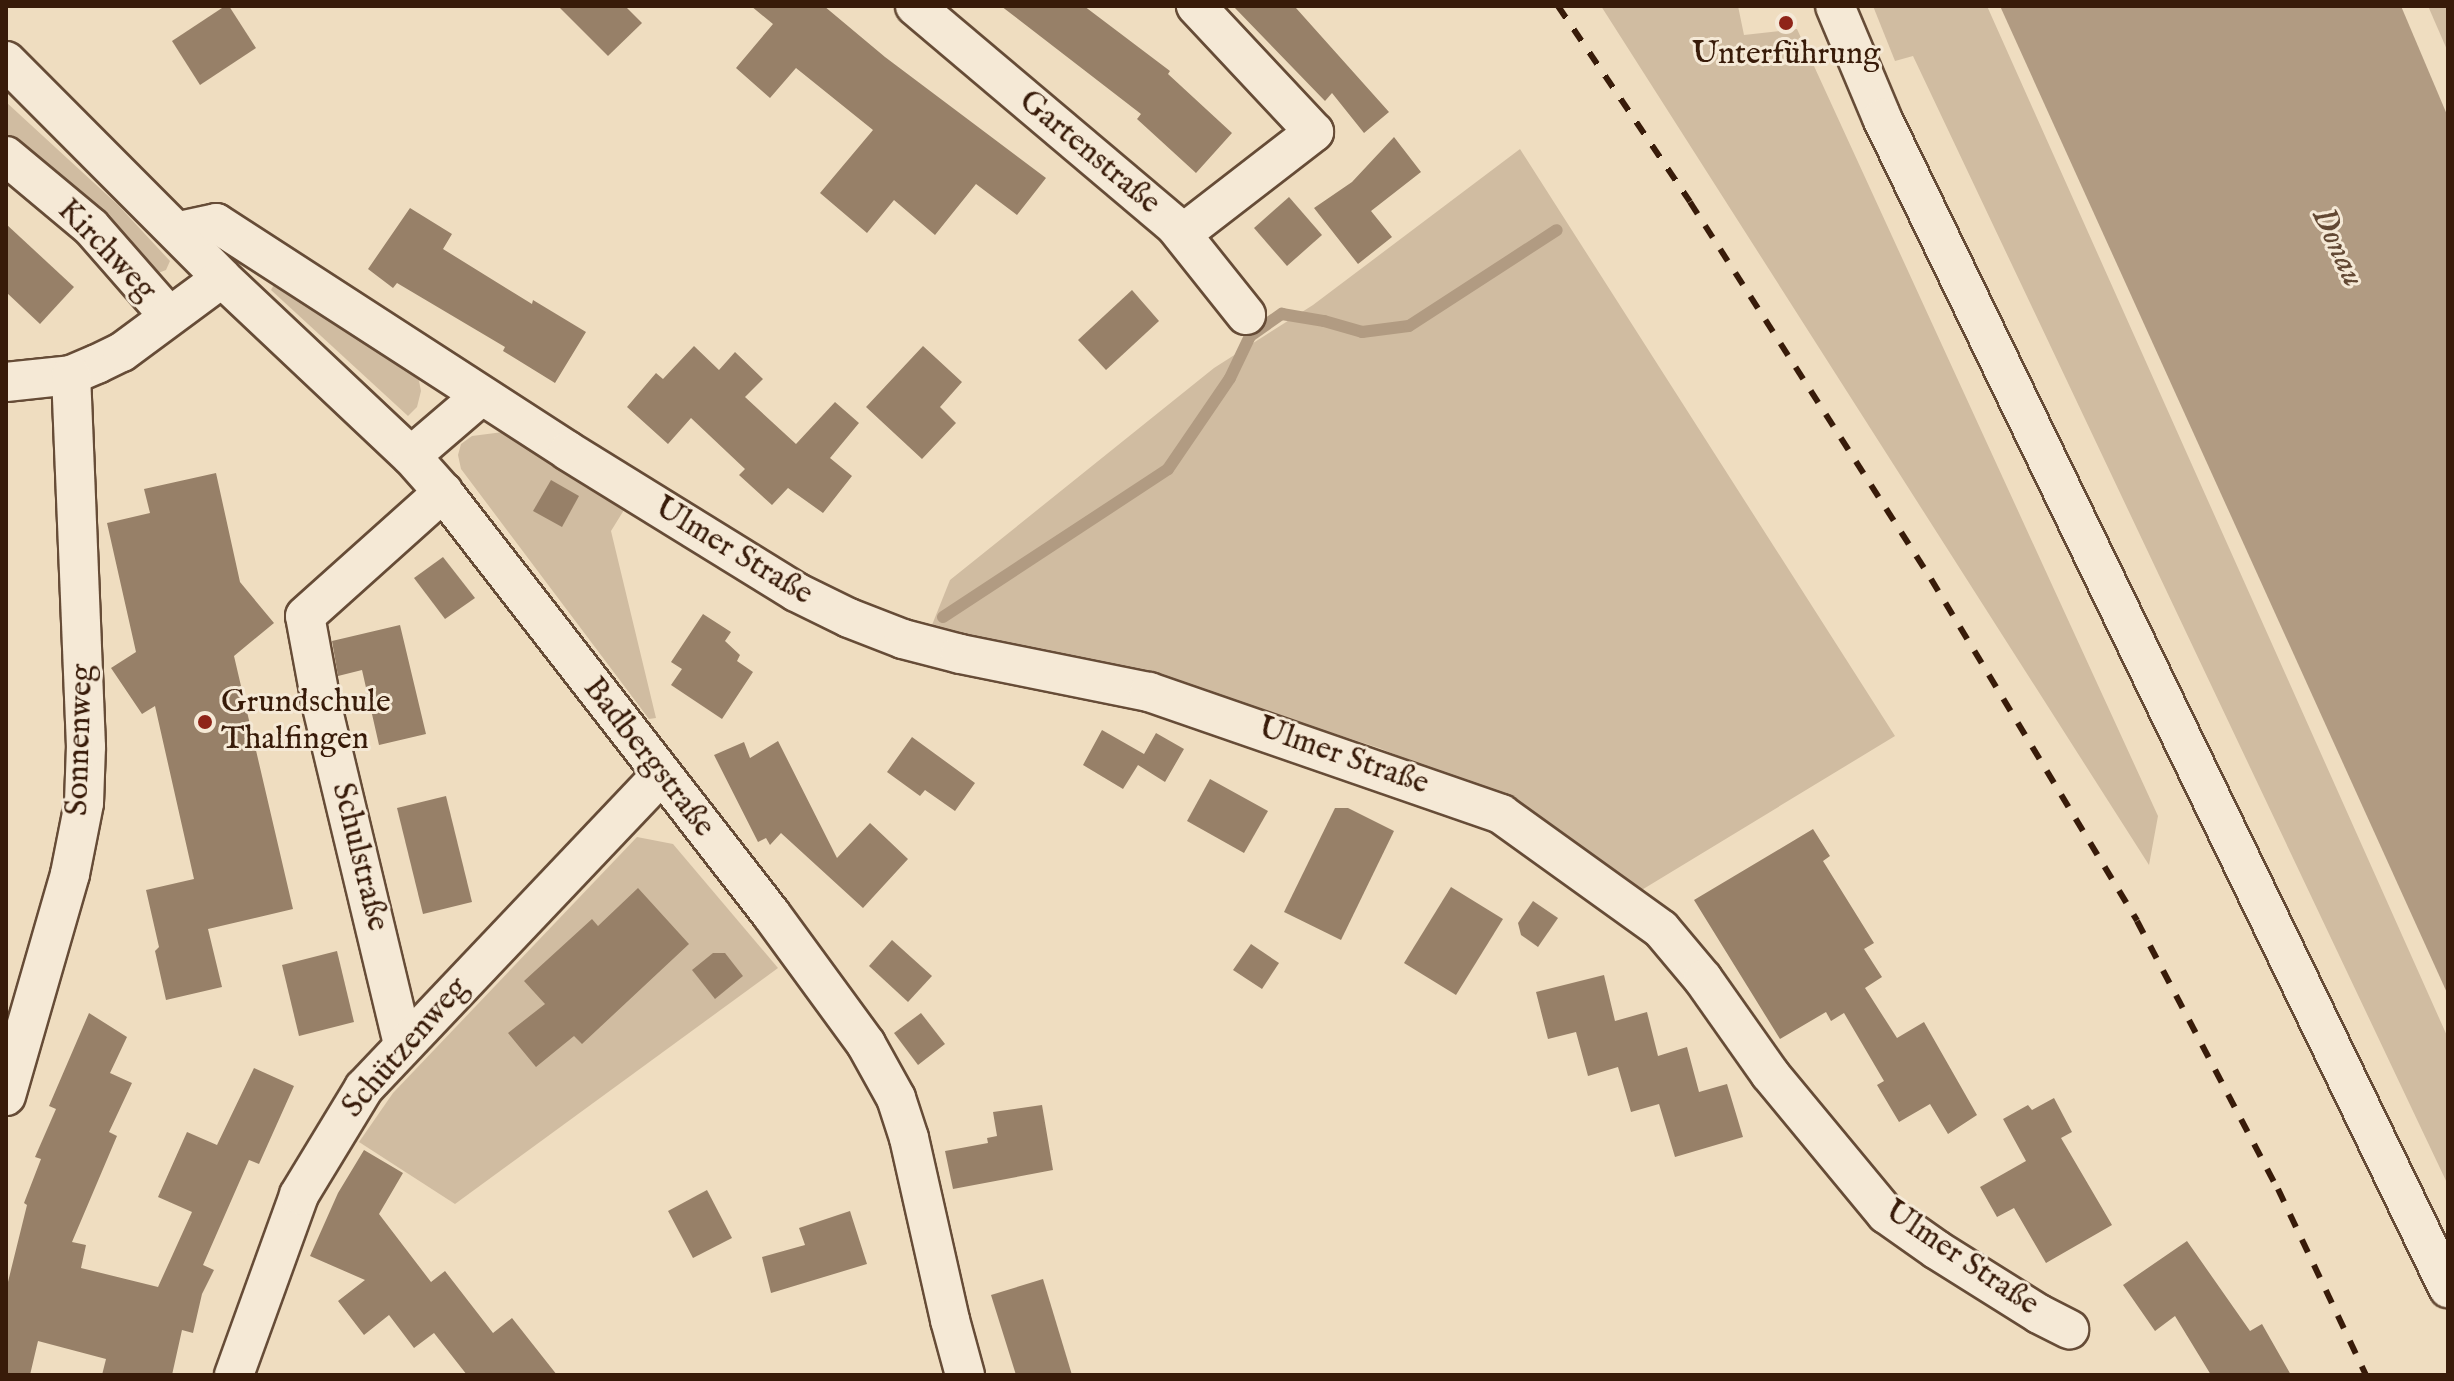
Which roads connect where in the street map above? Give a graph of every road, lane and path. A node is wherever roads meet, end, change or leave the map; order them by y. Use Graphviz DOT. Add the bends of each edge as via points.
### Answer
graph roads {
  1 [pos="915,6"];
  2 [pos="1196,6"];
  3 [pos="1835,6"];
  4 [pos="6,61"];
  5 [pos="6,156"];
  6 [pos="179,231"];
  7 [pos="1182,234"];
  8 [pos="222,278"];
  9 [pos="1246,315"];
  10 [pos="169,316"];
  11 [pos="71,375"];
  12 [pos="6,382"];
  13 [pos="481,396"];
  14 [pos="411,456"];
  15 [pos="443,492"];
  16 [pos="661,775"];
  17 [pos="403,1044"];
  18 [pos="6,1096"];
  19 [pos="2448,1288"];
  20 [pos="2069,1329"];
  21 [pos="234,1375"];
  22 [pos="965,1375"];
  1 -- 7 [label="street, Gartenstraße"];
  2 -- 7 [label="street" via="1314,132"];
  3 -- 19 [label="street" via="1887,128"];
  4 -- 6 [label="street"];
  5 -- 10 [label="street, Kirchweg" via="91,227"];
  6 -- 8 [label="street, Badbergstraße"];
  6 -- 13 [label="street, Ulmer Straße" via="216,223"];
  7 -- 9 [label="street, Gartenstraße"];
  8 -- 10 [label="street"];
  8 -- 14 [label="street, Badbergstraße"];
  10 -- 11 [label="street" via="122,352"];
  11 -- 12 [label="street"];
  11 -- 18 [label="street, Sonnenweg" via="82,591 84,803 70,874"];
  13 -- 14 [label="street"];
  13 -- 20 [label="street, Ulmer Straße" via="796,592 862,624 960,654 1149,692 1501,814 1661,929 1770,1074 1886,1214"];
  14 -- 15 [label="street, Badbergstraße"];
  15 -- 16 [label="street, Badbergstraße"];
  15 -- 17 [label="street, Schulstraße" via="305,616"];
  16 -- 17 [label="street, Schützenweg"];
  16 -- 22 [label="street, Badbergstraße" via="866,1044 896,1098"];
  17 -- 21 [label="street, Schützenweg" via="364,1088 299,1195"];
}
